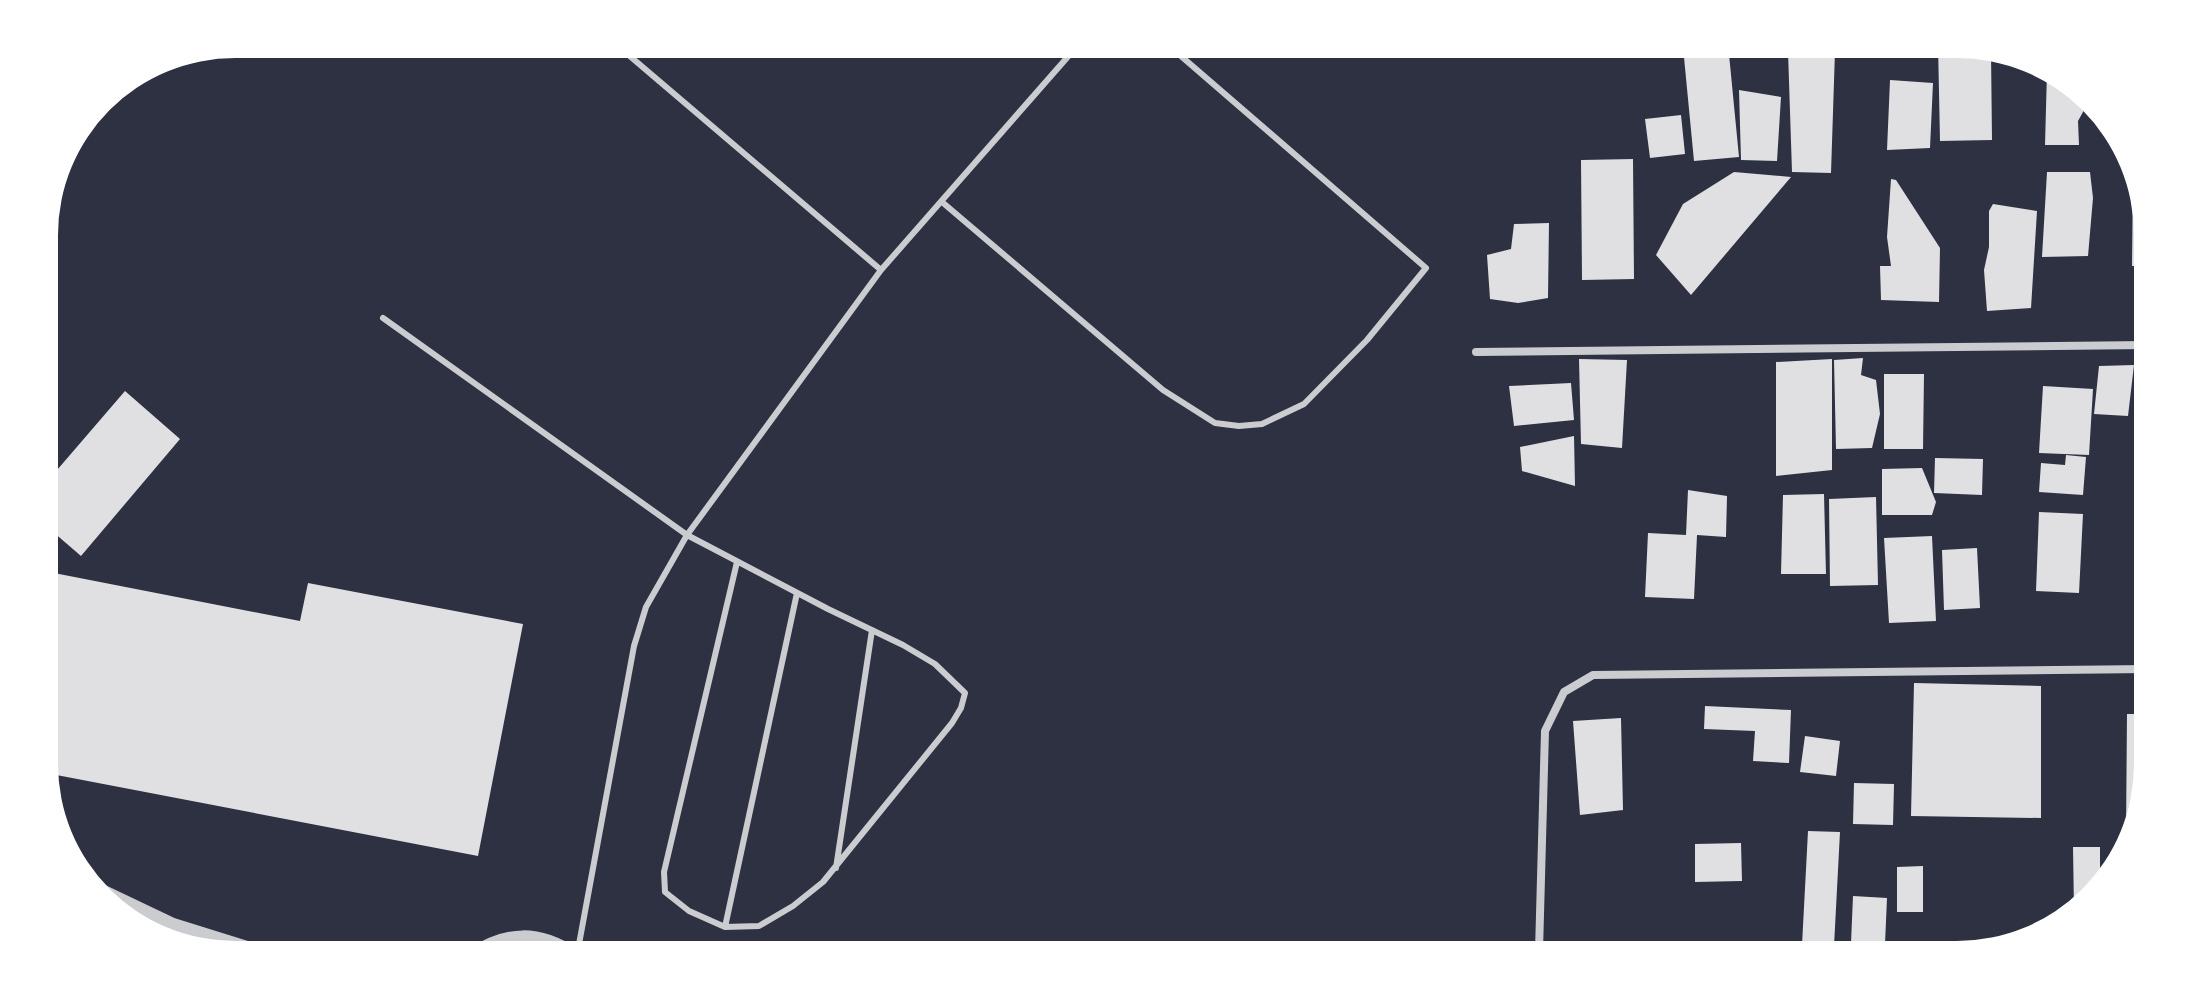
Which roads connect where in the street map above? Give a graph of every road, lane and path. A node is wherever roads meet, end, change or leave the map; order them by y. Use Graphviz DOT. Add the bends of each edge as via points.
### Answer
graph roads {
  1 [pos="632,58"];
  2 [pos="1067,58"];
  3 [pos="1183,58"];
  4 [pos="942,202"];
  5 [pos="881,270"];
  6 [pos="383,318"];
  7 [pos="2134,345"];
  8 [pos="1476,352"];
  9 [pos="687,535"];
  10 [pos="737,562"];
  11 [pos="797,593"];
  12 [pos="872,630"];
  13 [pos="2134,669"];
  14 [pos="835,868"];
  15 [pos="123,901"];
  16 [pos="173,925"];
  17 [pos="725,927"];
  18 [pos="172,930"];
  19 [pos="224,941"];
  20 [pos="499,941"];
  21 [pos="548,941"];
  22 [pos="579,941"];
  23 [pos="1539,941"];
  1 -- 5 [label="lane"];
  2 -- 4 [label="lane"];
  3 -- 4 [label="lane" via="1426,268 1367,340 1304,404 1262,424 1215,423 1163,390"];
  4 -- 5 [label="lane"];
  5 -- 9 [label="lane"];
  6 -- 9 [label="lane"];
  7 -- 8 [label="street"];
  9 -- 10 [label="lane"];
  9 -- 22 [label="lane" via="638,627"];
  10 -- 11 [label="lane"];
  10 -- 17 [label="lane" via="664,872 665,892 689,911"];
  11 -- 12 [label="lane"];
  11 -- 17 [label="lane"];
  12 -- 14 [label="lane"];
  12 -- 14 [label="lane" via="935,664 965,693 952,723"];
  13 -- 23 [label="street" via="1593,675 1564,692 1545,731"];
  14 -- 17 [label="lane" via="793,906 759,926"];
  15 -- 16 [label="street"];
  16 -- 18 [label="street"];
  16 -- 19 [label="street"];
  20 -- 21 [label="street"];
}
